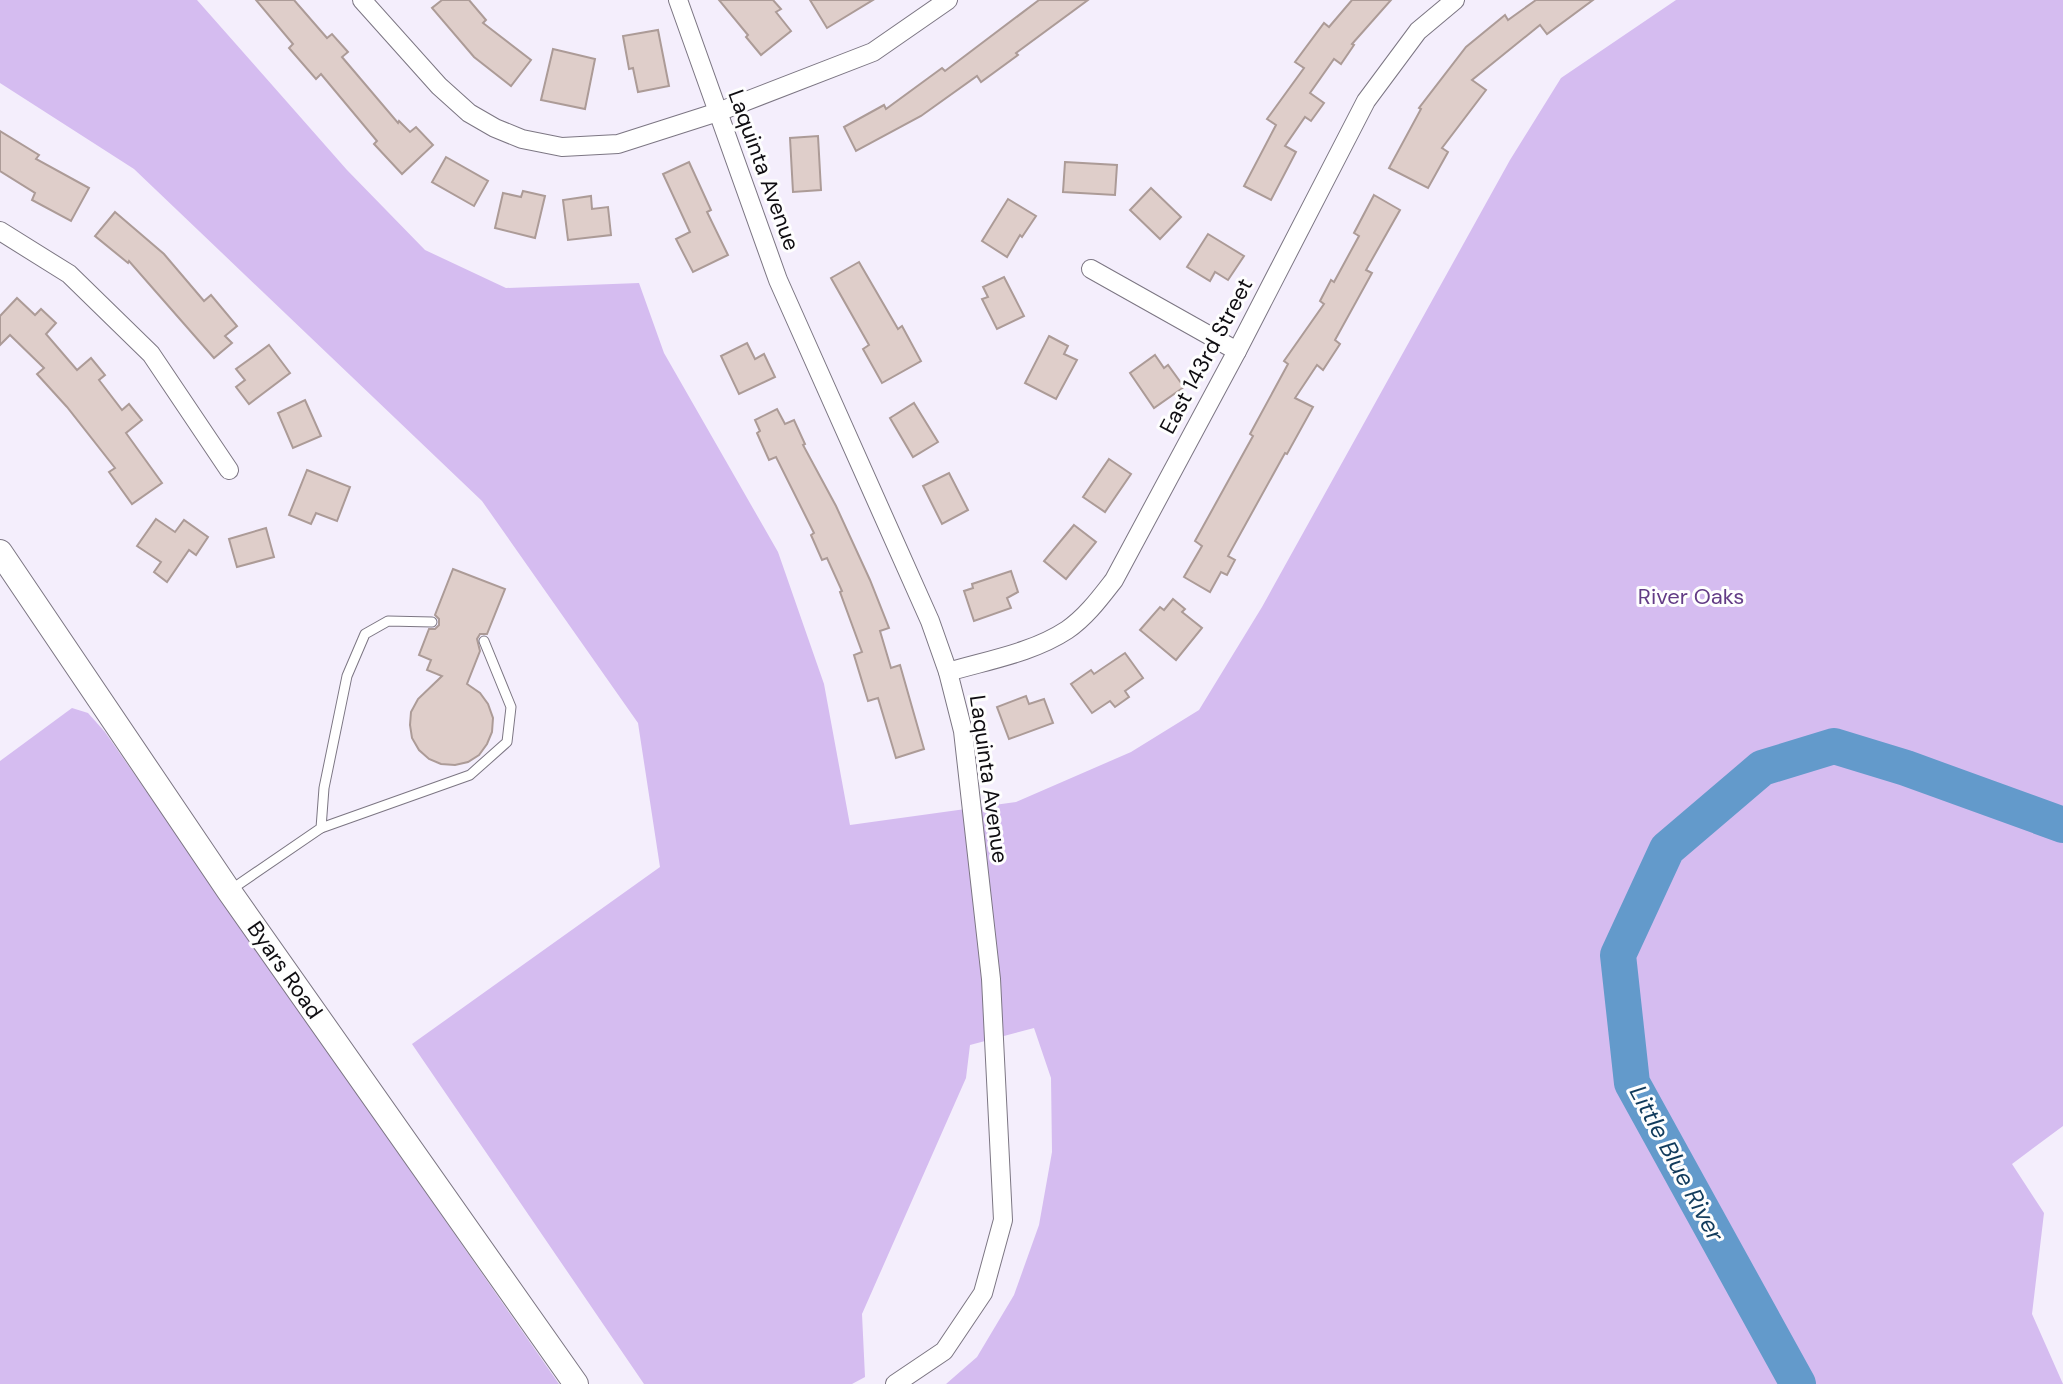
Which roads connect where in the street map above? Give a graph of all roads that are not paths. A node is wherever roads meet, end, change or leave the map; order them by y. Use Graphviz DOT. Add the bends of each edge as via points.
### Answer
graph roads {
  1 [pos="362,0"];
  2 [pos="678,0"];
  3 [pos="948,0"];
  4 [pos="1455,0"];
  5 [pos="718,112"];
  6 [pos="0,231"];
  7 [pos="1091,269"];
  8 [pos="1237,351"];
  9 [pos="229,470"];
  10 [pos="0,552"];
  11 [pos="432,622"];
  12 [pos="484,641"];
  13 [pos="948,672"];
  14 [pos="321,828"];
  15 [pos="229,891"];
  16 [pos="576,1384"];
  17 [pos="895,1384"];
  1 -- 5 [label="street" via="469,113 522,139 562,147 618,144"];
  2 -- 5 [label="street, Laquinta Avenue"];
  3 -- 5 [label="street" via="873,52"];
  4 -- 8 [label="street, East 143rd Street" via="1418,31 1366,101"];
  5 -- 13 [label="street, Laquinta Avenue" via="778,280"];
  6 -- 9 [label="street" via="69,274 151,354"];
  7 -- 8 [label="street"];
  8 -- 13 [label="street, East 143rd Street" via="1114,580 1093,607 1038,646"];
  10 -- 15 [label="street, Byars Road"];
  11 -- 14 [label="lane" via="388,621 365,634 347,676"];
  12 -- 14 [label="lane" via="511,707 507,742 470,775"];
  13 -- 17 [label="street, Laquinta Avenue" via="963,731 991,979 1003,1220 983,1293 944,1351"];
  14 -- 15 [label="lane"];
  15 -- 16 [label="street, Byars Road"];
}
